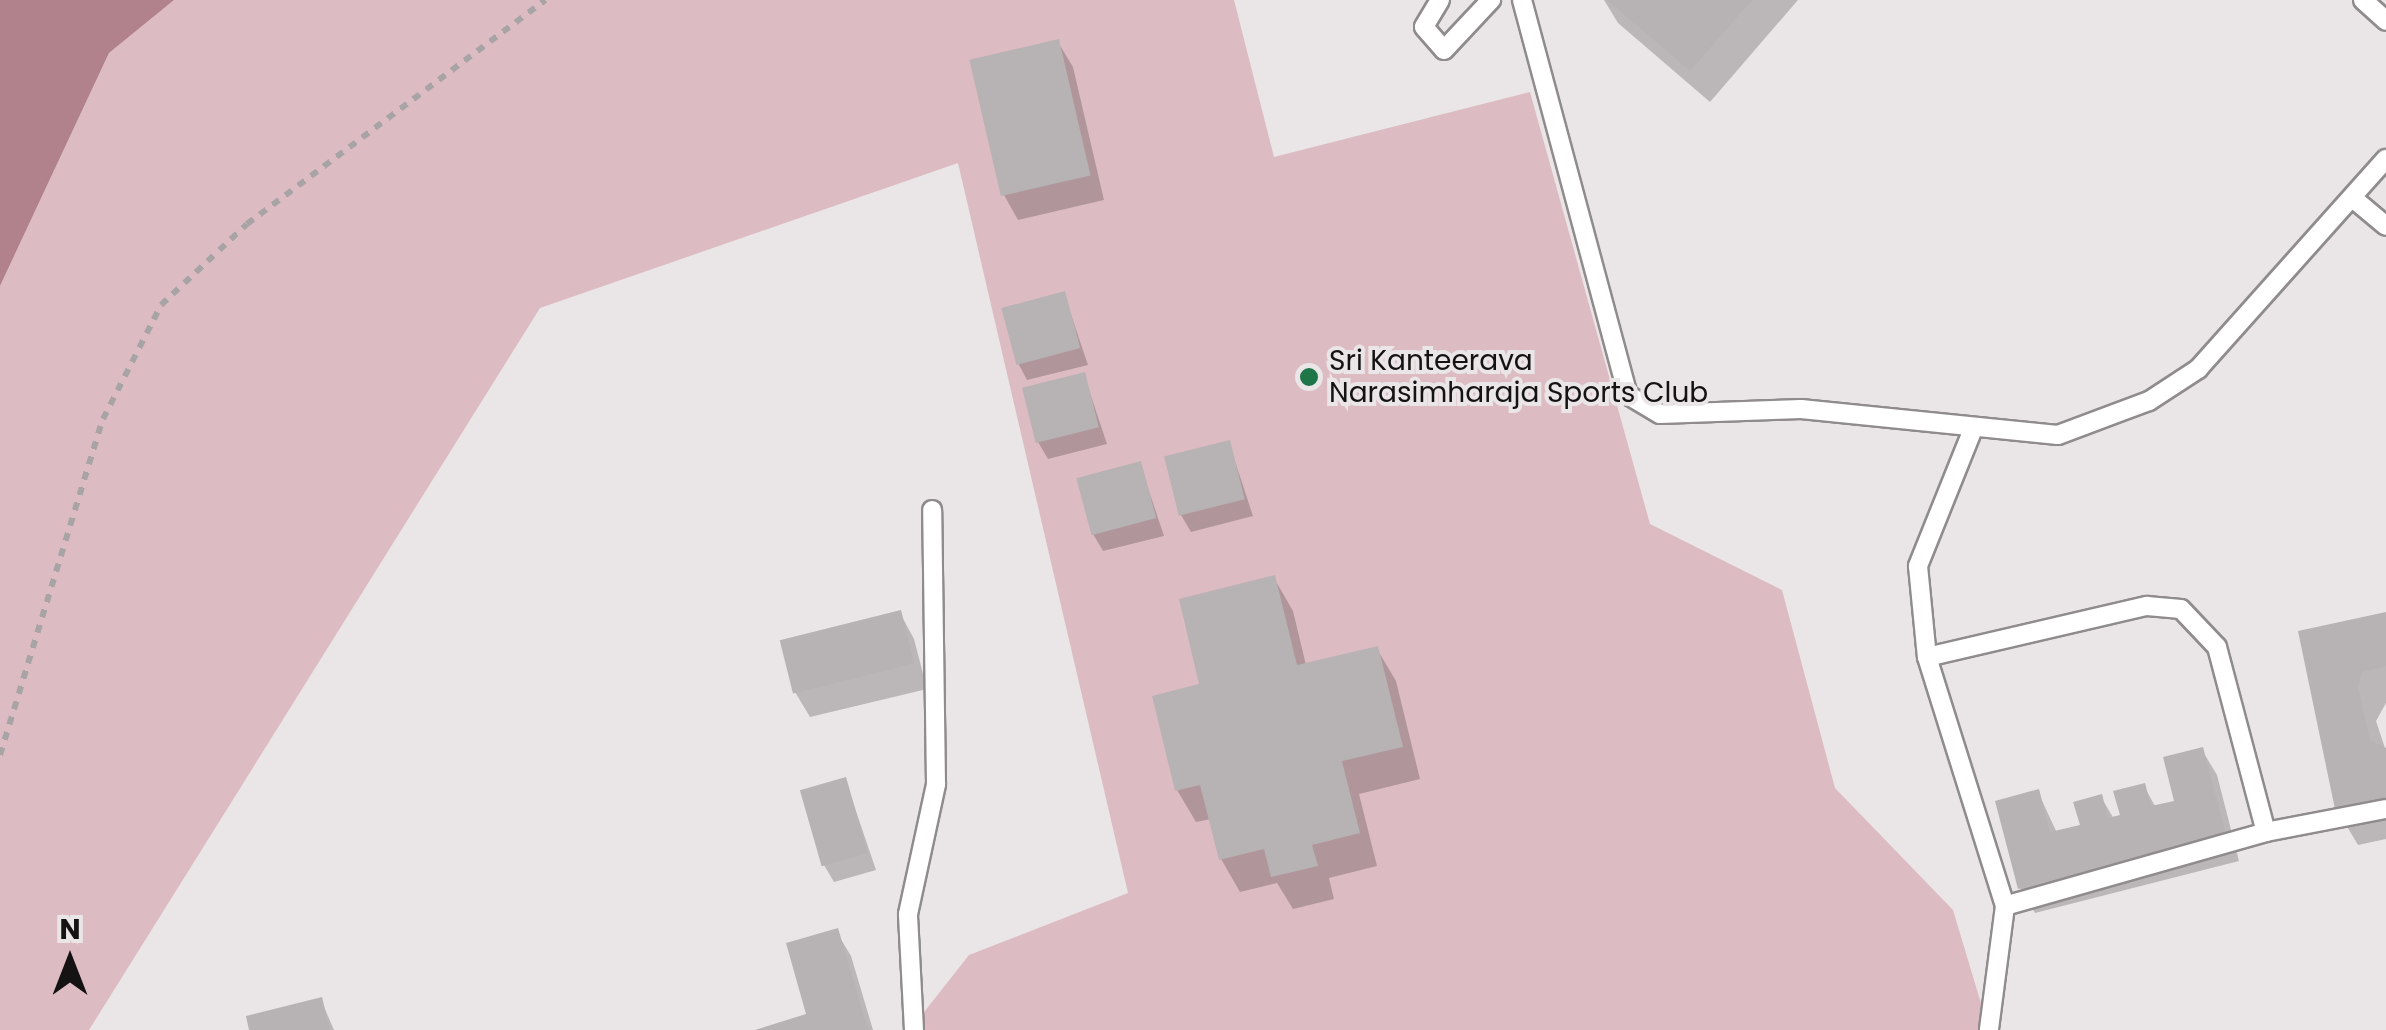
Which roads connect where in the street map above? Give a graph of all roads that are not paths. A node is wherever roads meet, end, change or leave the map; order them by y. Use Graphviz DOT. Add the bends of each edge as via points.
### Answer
graph roads {
  1 [pos="1440,0"];
  2 [pos="1491,0"];
  3 [pos="1522,0"];
  4 [pos="2362,0"];
  5 [pos="2386,21"];
  6 [pos="2386,159"];
  7 [pos="2355,200"];
  8 [pos="2386,226"];
  9 [pos="1973,428"];
  10 [pos="932,510"];
  11 [pos="1928,657"];
  12 [pos="2386,808"];
  13 [pos="2266,832"];
  14 [pos="2005,906"];
  15 [pos="914,1030"];
  16 [pos="1989,1030"];
  1 -- 2 [label="lane" via="1424,27 1444,50"];
  3 -- 9 [label="lane" via="1628,395 1660,414 1801,409"];
  4 -- 5 [label="lane"];
  6 -- 7 [label="lane"];
  7 -- 8 [label="lane"];
  7 -- 9 [label="lane" via="2198,369 2149,401 2058,435"];
  9 -- 11 [label="lane" via="1918,566"];
  10 -- 15 [label="lane" via="936,784 908,914"];
  11 -- 13 [label="lane" via="2147,606 2181,609 2217,647"];
  11 -- 14 [label="lane"];
  12 -- 13 [label="lane"];
  13 -- 14 [label="lane"];
  14 -- 16 [label="lane"];
}
